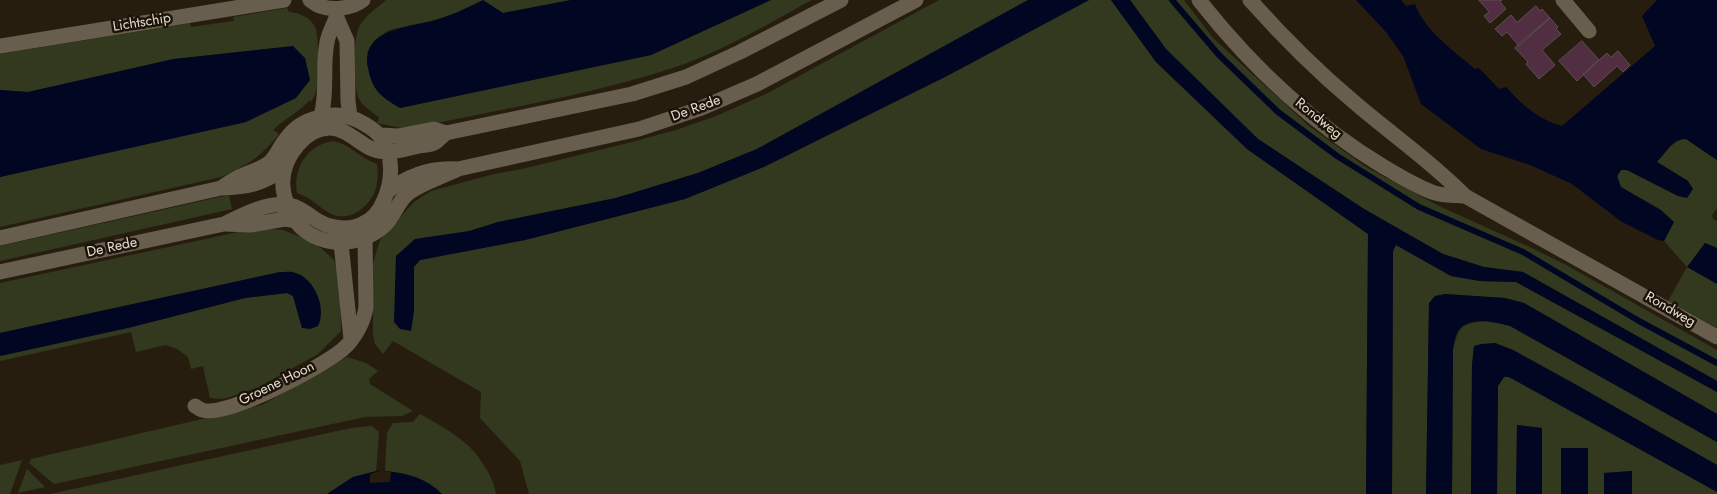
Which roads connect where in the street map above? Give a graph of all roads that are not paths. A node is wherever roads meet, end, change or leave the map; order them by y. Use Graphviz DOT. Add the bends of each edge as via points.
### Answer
graph roads {
  1 [pos="284,0"];
  2 [pos="310,0"];
  3 [pos="363,0"];
  4 [pos="841,0"];
  5 [pos="916,0"];
  6 [pos="1199,0"];
  7 [pos="1250,0"];
  8 [pos="1563,0"];
  9 [pos="337,14"];
  10 [pos="1589,30"];
  11 [pos="0,46"];
  12 [pos="350,117"];
  13 [pos="320,123"];
  14 [pos="446,133"];
  15 [pos="380,136"];
  16 [pos="388,153"];
  17 [pos="285,169"];
  18 [pos="458,169"];
  19 [pos="221,188"];
  20 [pos="388,192"];
  21 [pos="1465,196"];
  22 [pos="287,205"];
  23 [pos="295,221"];
  24 [pos="224,224"];
  25 [pos="364,231"];
  26 [pos="0,238"];
  27 [pos="341,243"];
  28 [pos="0,272"];
  29 [pos="1717,337"];
  30 [pos="351,340"];
  31 [pos="195,406"];
  1 -- 11 [label="main road, Lichtschip"];
  2 -- 9 [label="main road"];
  3 -- 9 [label="main road"];
  4 -- 14 [label="main road" via="686,77 632,94"];
  5 -- 18 [label="main road, De Rede" via="757,84 699,109 639,129"];
  6 -- 21 [label="main road, Rondweg" via="1262,70 1313,118 1341,139 1401,177 1436,194"];
  7 -- 21 [label="main road, Rondweg" via="1323,75"];
  8 -- 10 [label="main road"];
  9 -- 12 [label="main road" via="347,41"];
  9 -- 13 [label="main road" via="327,41"];
  12 -- 13 [label="main road" via="335,114"];
  12 -- 15 [label="main road"];
  13 -- 16 [label="main road" via="342,131 377,151"];
  13 -- 17 [label="main road" via="296,148"];
  13 -- 19 [label="main road" via="306,122 294,129 271,161"];
  14 -- 15 [label="main road" via="434,129"];
  14 -- 16 [label="main road" via="434,143"];
  15 -- 16 [label="main road"];
  16 -- 20 [label="main road" via="391,179"];
  17 -- 19 [label="main road" via="244,188"];
  17 -- 22 [label="main road" via="283,179"];
  18 -- 20 [label="main road, De Rede" via="441,168 423,173 399,183"];
  18 -- 25 [label="main road, De Rede" via="410,192 386,224"];
  19 -- 26 [label="main road"];
  20 -- 25 [label="main road"];
  21 -- 29 [label="main road, Rondweg"];
  22 -- 23 [label="main road"];
  22 -- 24 [label="main road, De Rede" via="251,211"];
  22 -- 25 [label="main road" via="297,207 327,225"];
  23 -- 24 [label="main road, De Rede"];
  23 -- 27 [label="main road" via="319,239"];
  24 -- 28 [label="main road, De Rede"];
  25 -- 27 [label="main road"];
  25 -- 30 [label="main road, Groene Hoon" via="365,316"];
  27 -- 30 [label="main road"];
  30 -- 31 [label="main road, Groene Hoon" via="331,357 260,396 214,410"];
}
